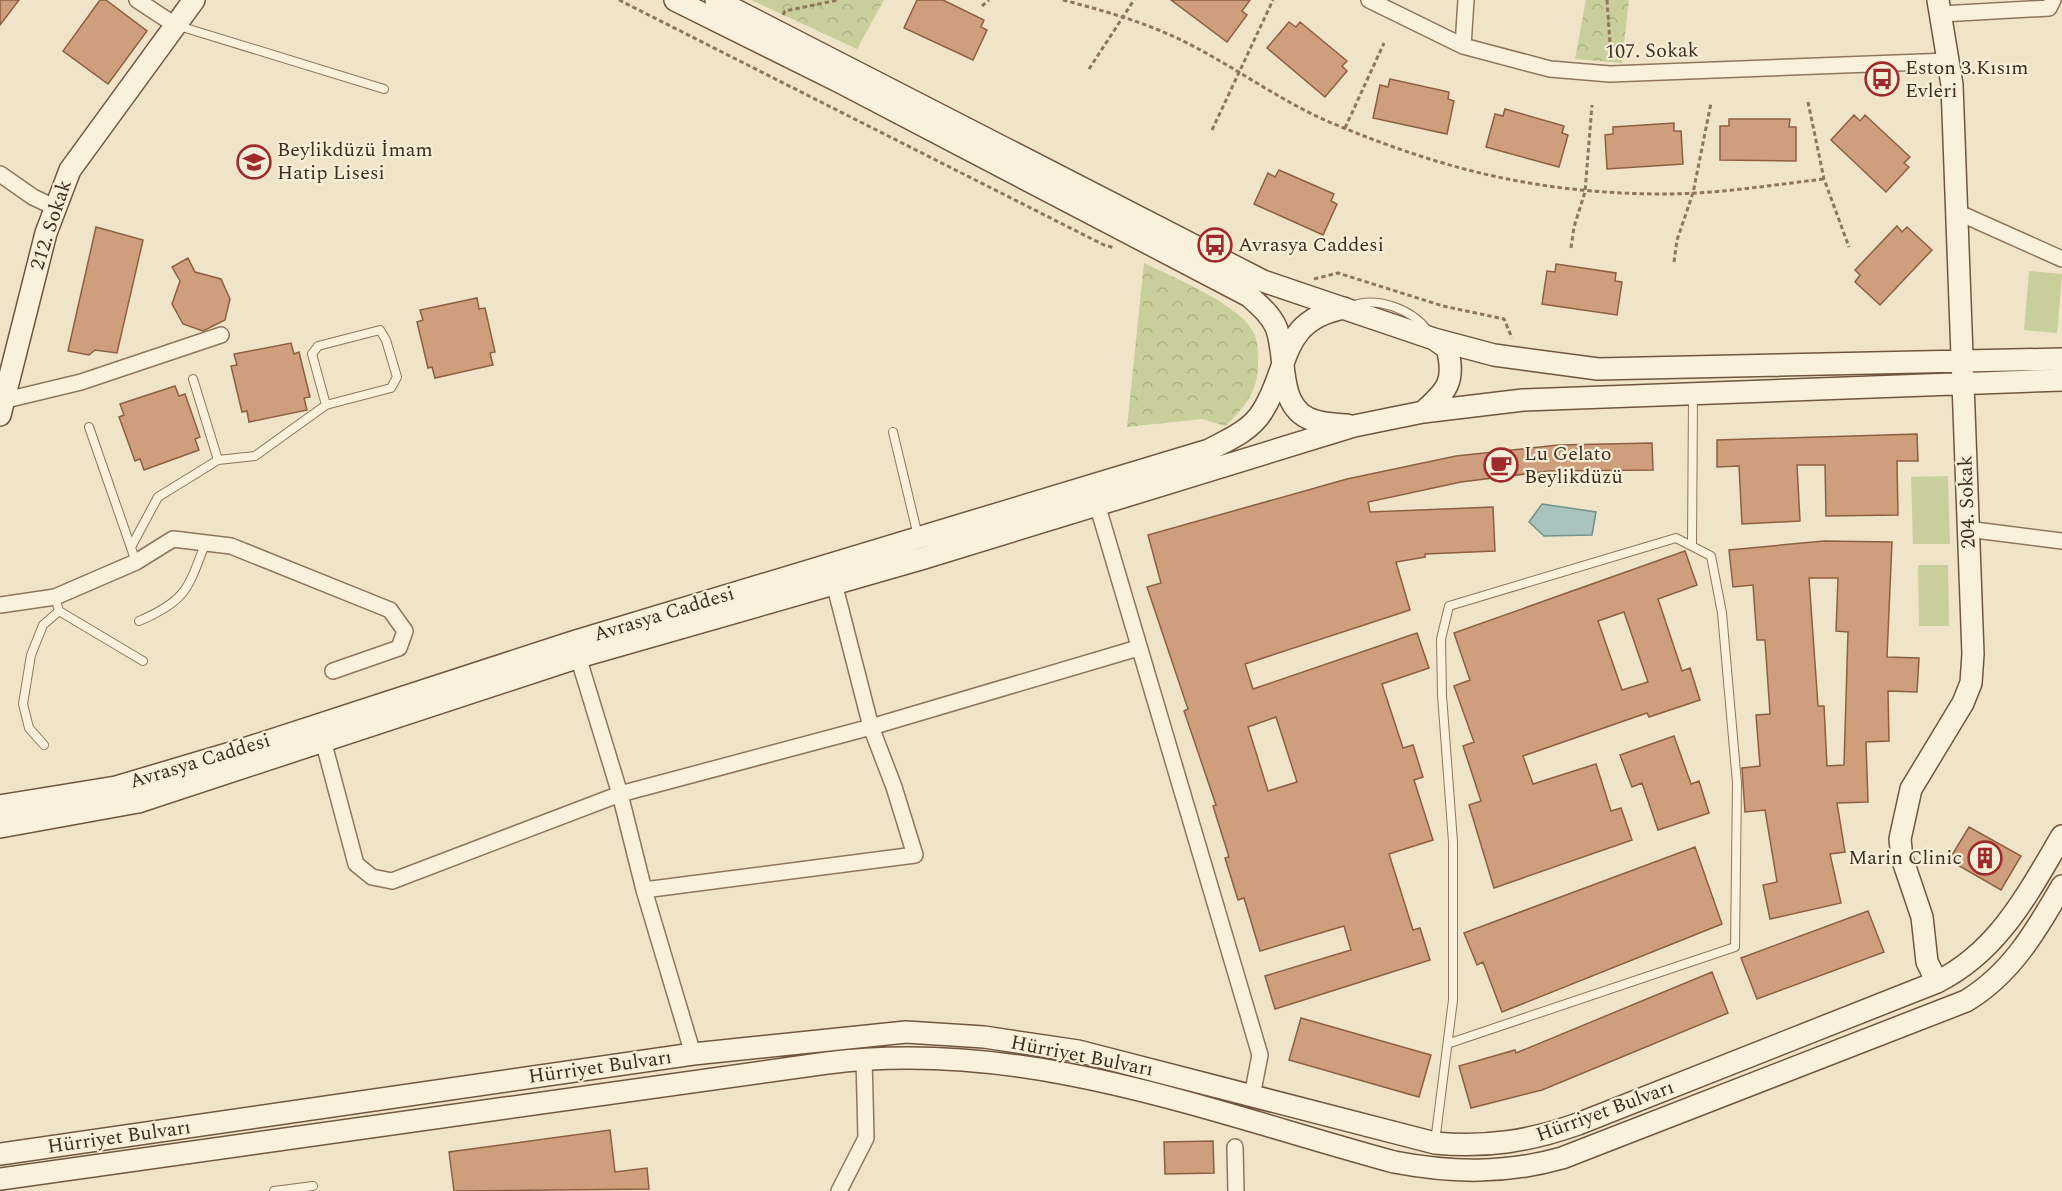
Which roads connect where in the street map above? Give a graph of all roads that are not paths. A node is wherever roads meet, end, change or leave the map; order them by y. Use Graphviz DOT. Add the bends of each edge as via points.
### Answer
graph roads {
  1 [pos="137,0"];
  2 [pos="194,0"];
  3 [pos="675,0"];
  4 [pos="716,0"];
  5 [pos="1369,0"];
  6 [pos="1466,0"];
  7 [pos="2053,0"];
  8 [pos="1939,7"];
  9 [pos="175,25"];
  10 [pos="1463,46"];
  11 [pos="1949,61"];
  12 [pos="384,89"];
  13 [pos="0,174"];
  14 [pos="54,207"];
  15 [pos="1957,212"];
  16 [pos="2062,259"];
  17 [pos="1344,308"];
  18 [pos="221,335"];
  19 [pos="1434,339"];
  20 [pos="2062,359"];
  21 [pos="1283,360"];
  22 [pos="1963,363"];
  23 [pos="193,379"];
  24 [pos="2062,380"];
  25 [pos="1963,386"];
  26 [pos="1693,396"];
  27 [pos="326,405"];
  28 [pos="1,408"];
  29 [pos="1423,412"];
  30 [pos="1354,426"];
  31 [pos="89,427"];
  32 [pos="893,432"];
  33 [pos="218,460"];
  34 [pos="1097,504"];
  35 [pos="1967,529"];
  36 [pos="919,538"];
  37 [pos="2062,541"];
  38 [pos="205,544"];
  39 [pos="1692,546"];
  40 [pos="133,554"];
  41 [pos="834,583"];
  42 [pos="57,604"];
  43 [pos="0,605"];
  44 [pos="139,621"];
  45 [pos="1138,648"];
  46 [pos="576,650"];
  47 [pos="143,661"];
  48 [pos="333,671"];
  49 [pos="871,727"];
  50 [pos="319,735"];
  51 [pos="44,745"];
  52 [pos="620,794"];
  53 [pos="0,820"];
  54 [pos="2062,836"];
  55 [pos="2062,886"];
  56 [pos="644,890"];
  57 [pos="1937,982"];
  58 [pos="1450,1042"];
  59 [pos="693,1054"];
  60 [pos="864,1058"];
  61 [pos="1252,1096"];
  62 [pos="1435,1143"];
  63 [pos="1235,1147"];
  64 [pos="0,1154"];
  65 [pos="0,1179"];
  66 [pos="313,1186"];
  67 [pos="274,1191"];
  68 [pos="839,1191"];
  69 [pos="1236,1191"];
  1 -- 9 [label="street"];
  2 -- 9 [label="street, 212. Sokak"];
  3 -- 21 [label="street" via="1249,296 1276,328"];
  4 -- 17 [label="street" via="1255,277"];
  5 -- 10 [label="street, 107. Sokak"];
  6 -- 10 [label="street"];
  7 -- 8 [label="street" via="2049,8"];
  8 -- 11 [label="street, 204. Sokak"];
  9 -- 12 [label="lane"];
  9 -- 14 [label="street, 212. Sokak" via="70,170"];
  10 -- 11 [label="street, 107. Sokak" via="1550,69 1610,74"];
  11 -- 15 [label="street, 204. Sokak"];
  13 -- 14 [label="street"];
  14 -- 28 [label="street, 212. Sokak"];
  15 -- 16 [label="street"];
  15 -- 22 [label="street, 204. Sokak"];
  17 -- 19 [label="street"];
  17 -- 21 [label="street" via="1310,320 1297,333"];
  18 -- 28 [label="street"];
  19 -- 22 [label="street" via="1494,355 1598,369"];
  19 -- 29 [label="street" via="1447,348 1450,380 1445,393"];
  20 -- 22 [label="street"];
  21 -- 30 [label="street" via="1288,394 1295,408 1322,422"];
  21 -- 36 [label="street, Avrasya Caddesi" via="1262,412 1243,432 1209,450"];
  22 -- 25 [label="street, 204. Sokak"];
  23 -- 33 [label="lane"];
  24 -- 25 [label="street"];
  25 -- 26 [label="street"];
  25 -- 35 [label="street, 204. Sokak"];
  26 -- 29 [label="street" via="1523,400"];
  26 -- 39 [label="lane"];
  27 -- 27 [label="lane" via="391,388 397,377 380,330 318,346 312,354"];
  27 -- 33 [label="lane" via="255,456"];
  29 -- 30 [label="street"];
  30 -- 34 [label="street"];
  31 -- 40 [label="lane"];
  32 -- 36 [label="lane"];
  33 -- 40 [label="lane" via="158,497"];
  34 -- 41 [label="street"];
  34 -- 45 [label="street"];
  35 -- 37 [label="street"];
  35 -- 57 [label="street, 204. Sokak" via="1971,683 1911,789 1900,839 1902,858 1922,917 1927,962"];
  36 -- 46 [label="street, Avrasya Caddesi"];
  38 -- 40 [label="street" via="173,539"];
  38 -- 44 [label="lane" via="188,588 163,611"];
  38 -- 48 [label="street" via="231,546 390,610 405,631 399,648"];
  39 -- 58 [label="lane" via="1676,538 1449,606 1441,639 1454,842 1454,1000"];
  39 -- 58 [label="lane" via="1711,556 1722,613 1737,783 1735,947"];
  40 -- 42 [label="street"];
  41 -- 46 [label="street"];
  41 -- 49 [label="street"];
  42 -- 43 [label="street"];
  42 -- 47 [label="lane"];
  42 -- 51 [label="lane" via="31,655 23,704 29,728"];
  45 -- 49 [label="street"];
  45 -- 61 [label="street" via="1260,1055"];
  46 -- 50 [label="street, Avrasya Caddesi"];
  46 -- 52 [label="street"];
  49 -- 52 [label="street"];
  49 -- 56 [label="street" via="915,855"];
  50 -- 52 [label="street" via="356,864 372,877 392,880"];
  50 -- 53 [label="street, Avrasya Caddesi" via="193,775 116,787"];
  52 -- 56 [label="street"];
  54 -- 57 [label="street, Hürriyet Bulvarı" via="1996,938 1959,971"];
  55 -- 60 [label="street, Hürriyet Bulvarı" via="2023,950 1992,983 1966,1001 1562,1158 1505,1170 1443,1170 1394,1162 1078,1074 946,1059"];
  56 -- 59 [label="street"];
  57 -- 62 [label="street, Hürriyet Bulvarı" via="1545,1136 1484,1146"];
  58 -- 62 [label="lane"];
  59 -- 61 [label="street, Hürriyet Bulvarı" via="865,1034 939,1032 1078,1051"];
  59 -- 64 [label="street, Hürriyet Bulvarı"];
  60 -- 65 [label="street, Hürriyet Bulvarı"];
  60 -- 68 [label="street" via="866,1138"];
  61 -- 62 [label="street, Hürriyet Bulvarı"];
  63 -- 69 [label="street"];
  66 -- 67 [label="lane"];
}
